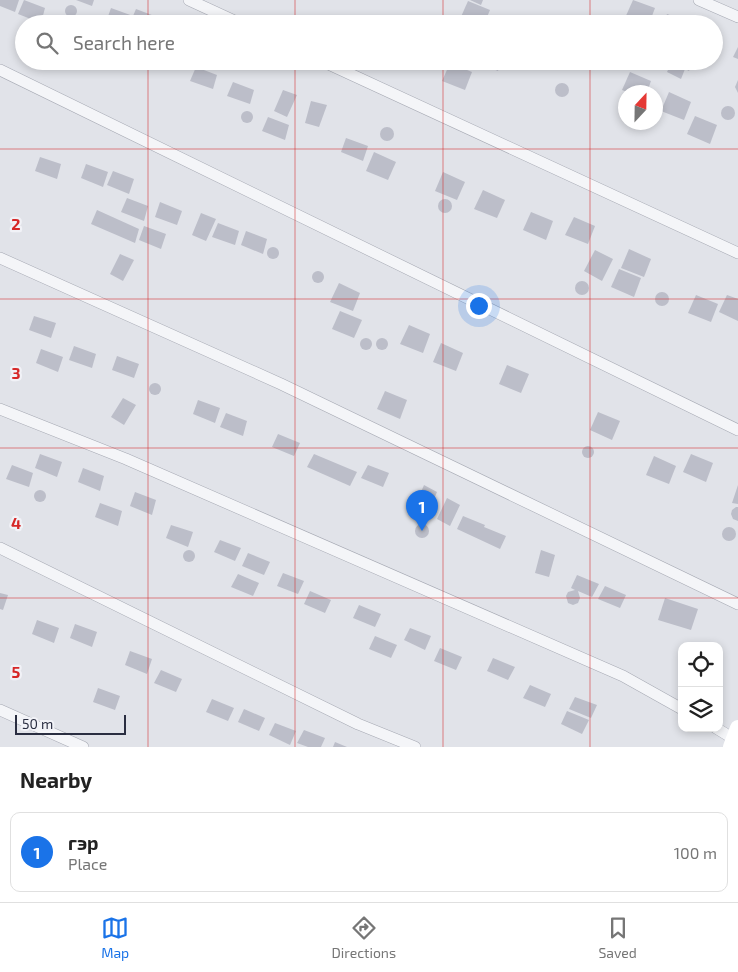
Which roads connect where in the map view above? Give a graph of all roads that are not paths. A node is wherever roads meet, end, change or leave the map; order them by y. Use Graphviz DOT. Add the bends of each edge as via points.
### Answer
graph roads {
  1 [pos="190,0"];
  2 [pos="699,0"];
  3 [pos="222,15"];
  4 [pos="738,16"];
  5 [pos="0,70"];
  6 [pos="342,70"];
  7 [pos="738,253"];
  8 [pos="0,258"];
  9 [pos="0,409"];
  10 [pos="738,430"];
  11 [pos="0,548"];
  12 [pos="738,604"];
  13 [pos="678,707"];
  14 [pos="0,710"];
  15 [pos="723,732"];
  16 [pos="734,738"];
  17 [pos="83,747"];
  18 [pos="416,747"];
  1 -- 3 [label="street"];
  2 -- 4 [label="street"];
  5 -- 10 [label="street"];
  6 -- 7 [label="street"];
  8 -- 12 [label="street" via="281,384"];
  9 -- 13 [label="street" via="126,459 623,676"];
  11 -- 18 [label="street" via="358,724"];
  14 -- 17 [label="street"];
  15 -- 16 [label="street"];
}
